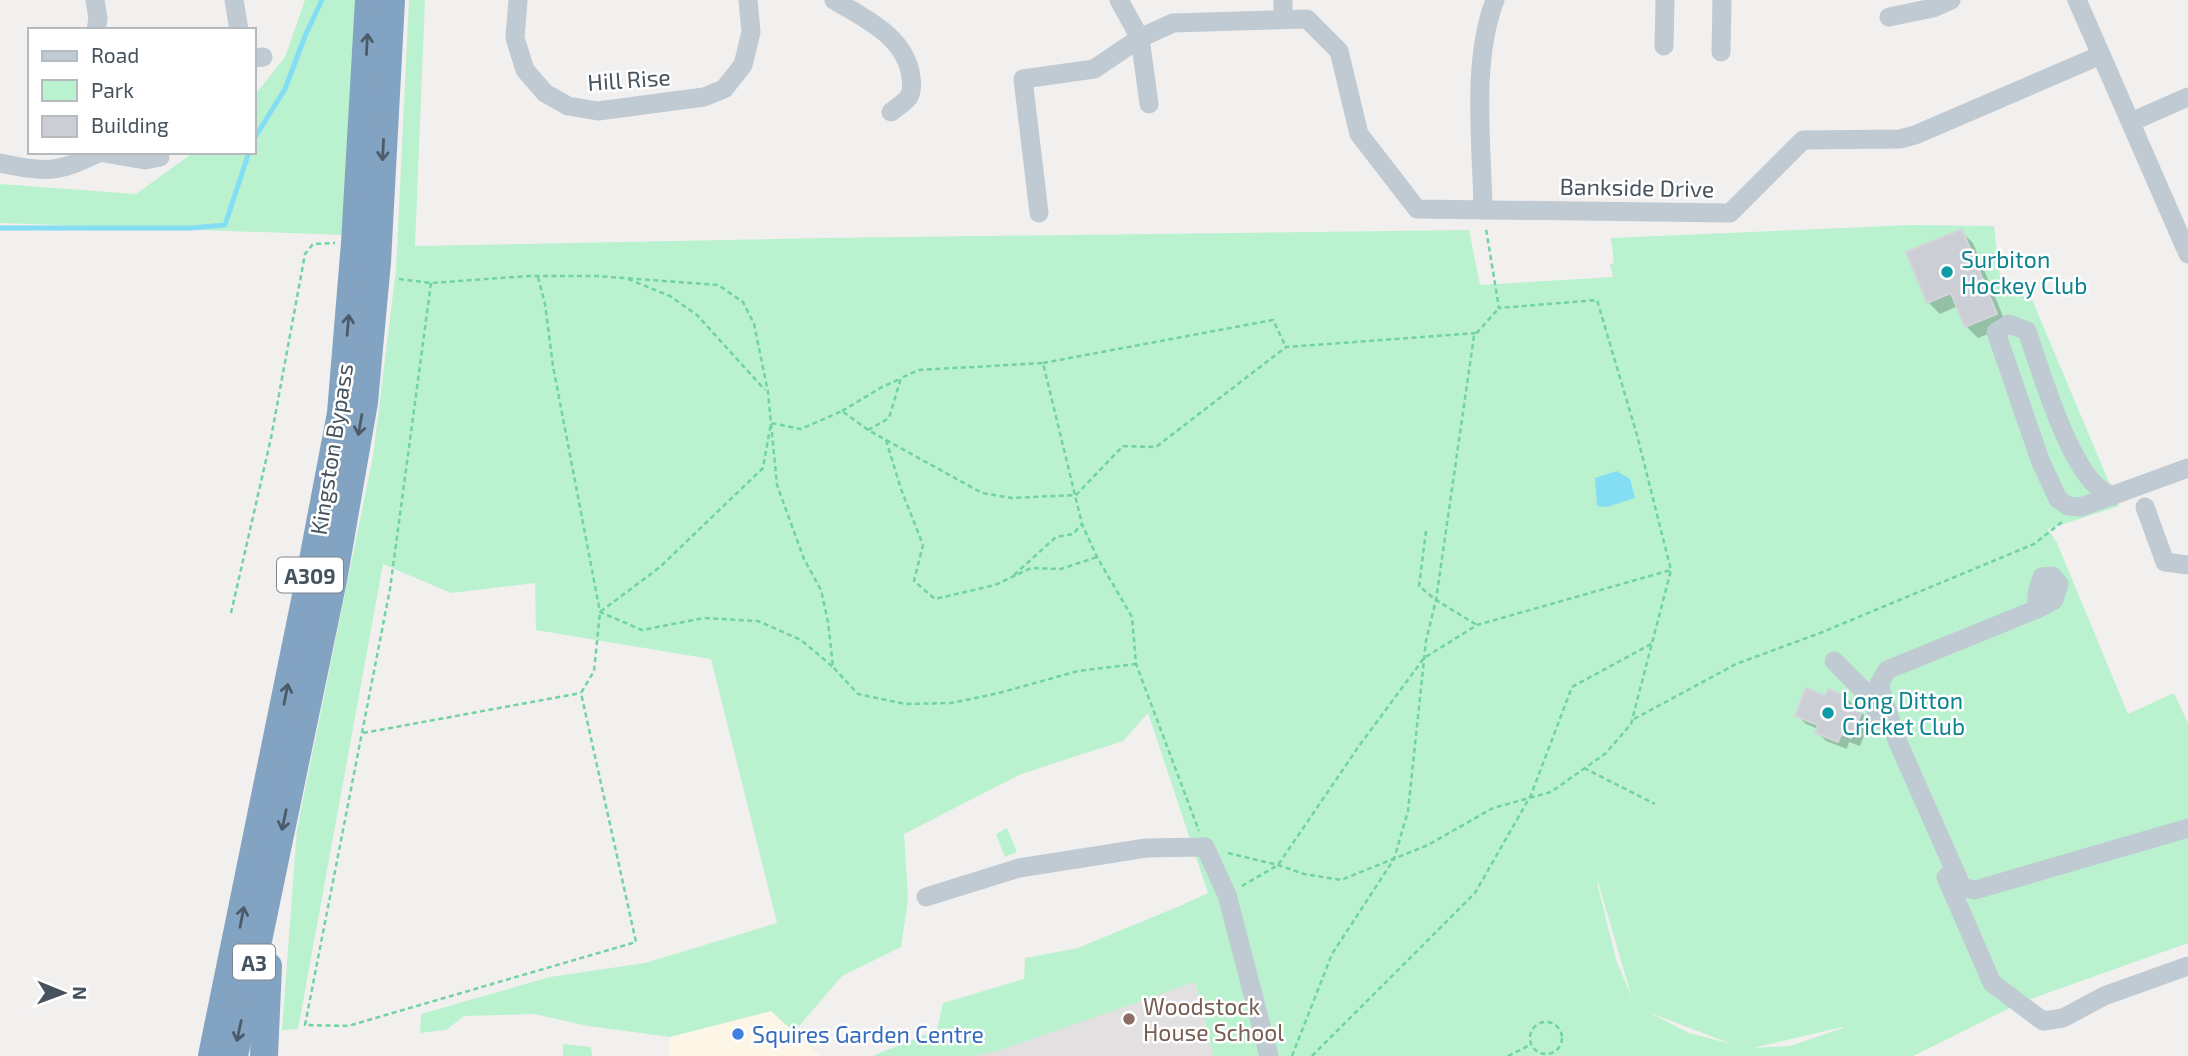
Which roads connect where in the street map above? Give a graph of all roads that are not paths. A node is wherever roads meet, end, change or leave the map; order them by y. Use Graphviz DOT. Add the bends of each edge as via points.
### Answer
graph roads {
  1 [pos="95,0"];
  2 [pos="234,0"];
  3 [pos="369,0"];
  4 [pos="391,0"];
  5 [pos="518,0"];
  6 [pos="748,0"];
  7 [pos="834,0"];
  8 [pos="1119,0"];
  9 [pos="1495,0"];
  10 [pos="1665,0"];
  11 [pos="1722,0"];
  12 [pos="1951,0"];
  13 [pos="2077,0"];
  14 [pos="1283,9"];
  15 [pos="1889,17"];
  16 [pos="96,28"];
  17 [pos="239,28"];
  18 [pos="1140,38"];
  19 [pos="1664,46"];
  20 [pos="1721,52"];
  21 [pos="2101,55"];
  22 [pos="2188,97"];
  23 [pos="1149,104"];
  24 [pos="891,112"];
  25 [pos="2131,122"];
  26 [pos="96,154"];
  27 [pos="105,154"];
  28 [pos="160,157"];
  29 [pos="0,163"];
  30 [pos="1483,210"];
  31 [pos="1039,213"];
  32 [pos="2188,254"];
  33 [pos="2188,468"];
  34 [pos="2113,496"];
  35 [pos="2145,507"];
  36 [pos="2188,552"];
  37 [pos="2165,562"];
  38 [pos="2188,565"];
  39 [pos="2038,609"];
  40 [pos="1834,661"];
  41 [pos="2188,828"];
  42 [pos="274,869"];
  43 [pos="926,897"];
  44 [pos="2188,966"];
  45 [pos="212,1056"];
  46 [pos="234,1056"];
  47 [pos="264,1056"];
  48 [pos="1269,1056"];
  1 -- 16 [label="street"];
  2 -- 17 [label="street"];
  45 -- 3 [label="highway, Kingston Bypass / A309, one-way" via="341,412"];
  4 -- 42 [label="highway, Kingston Bypass / A309, one-way" via="364,402"];
  5 -- 6 [label="street, Hill Rise" via="515,38 525,71 545,93 568,106 598,111 704,97 724,89 743,65 751,32"];
  7 -- 24 [label="street" via="894,39 909,62 912,84 908,98"];
  8 -- 18 [label="street"];
  9 -- 30 [label="street" via="1480,70"];
  10 -- 19 [label="street"];
  11 -- 20 [label="street"];
  12 -- 15 [label="street"];
  13 -- 21 [label="street"];
  14 -- 18 [label="street, Bankside Drive" via="1173,23"];
  14 -- 30 [label="street, Bankside Drive" via="1307,19 1339,51 1359,134 1417,209"];
  18 -- 23 [label="street"];
  18 -- 31 [label="street" via="1094,69 1023,79"];
  21 -- 25 [label="street"];
  21 -- 30 [label="street, Bankside Drive" via="1915,135 1803,140 1730,213"];
  22 -- 25 [label="street"];
  25 -- 32 [label="street"];
  26 -- 29 [label="street" via="74,166 45,171"];
  27 -- 28 [label="street" via="145,160"];
  33 -- 34 [label="street"];
  34 -- 34 [label="street" via="2097,487 2080,465 2027,331 2009,324 1996,332 2058,499 2081,507"];
  35 -- 37 [label="street"];
  36 -- 37 [label="street"];
  37 -- 38 [label="street"];
  39 -- 41 [label="street" via="1887,670 1879,684 1896,738 1962,887 1975,890"];
  40 -- 44 [label="street" via="1870,697 1992,983 2043,1021 2063,1018 2104,996"];
  42 -- 46 [label="highway, A3, one-way"];
  42 -- 47 [label="highway, A309"];
  43 -- 48 [label="street" via="1020,868 1146,848 1205,847 1227,895"];
}
